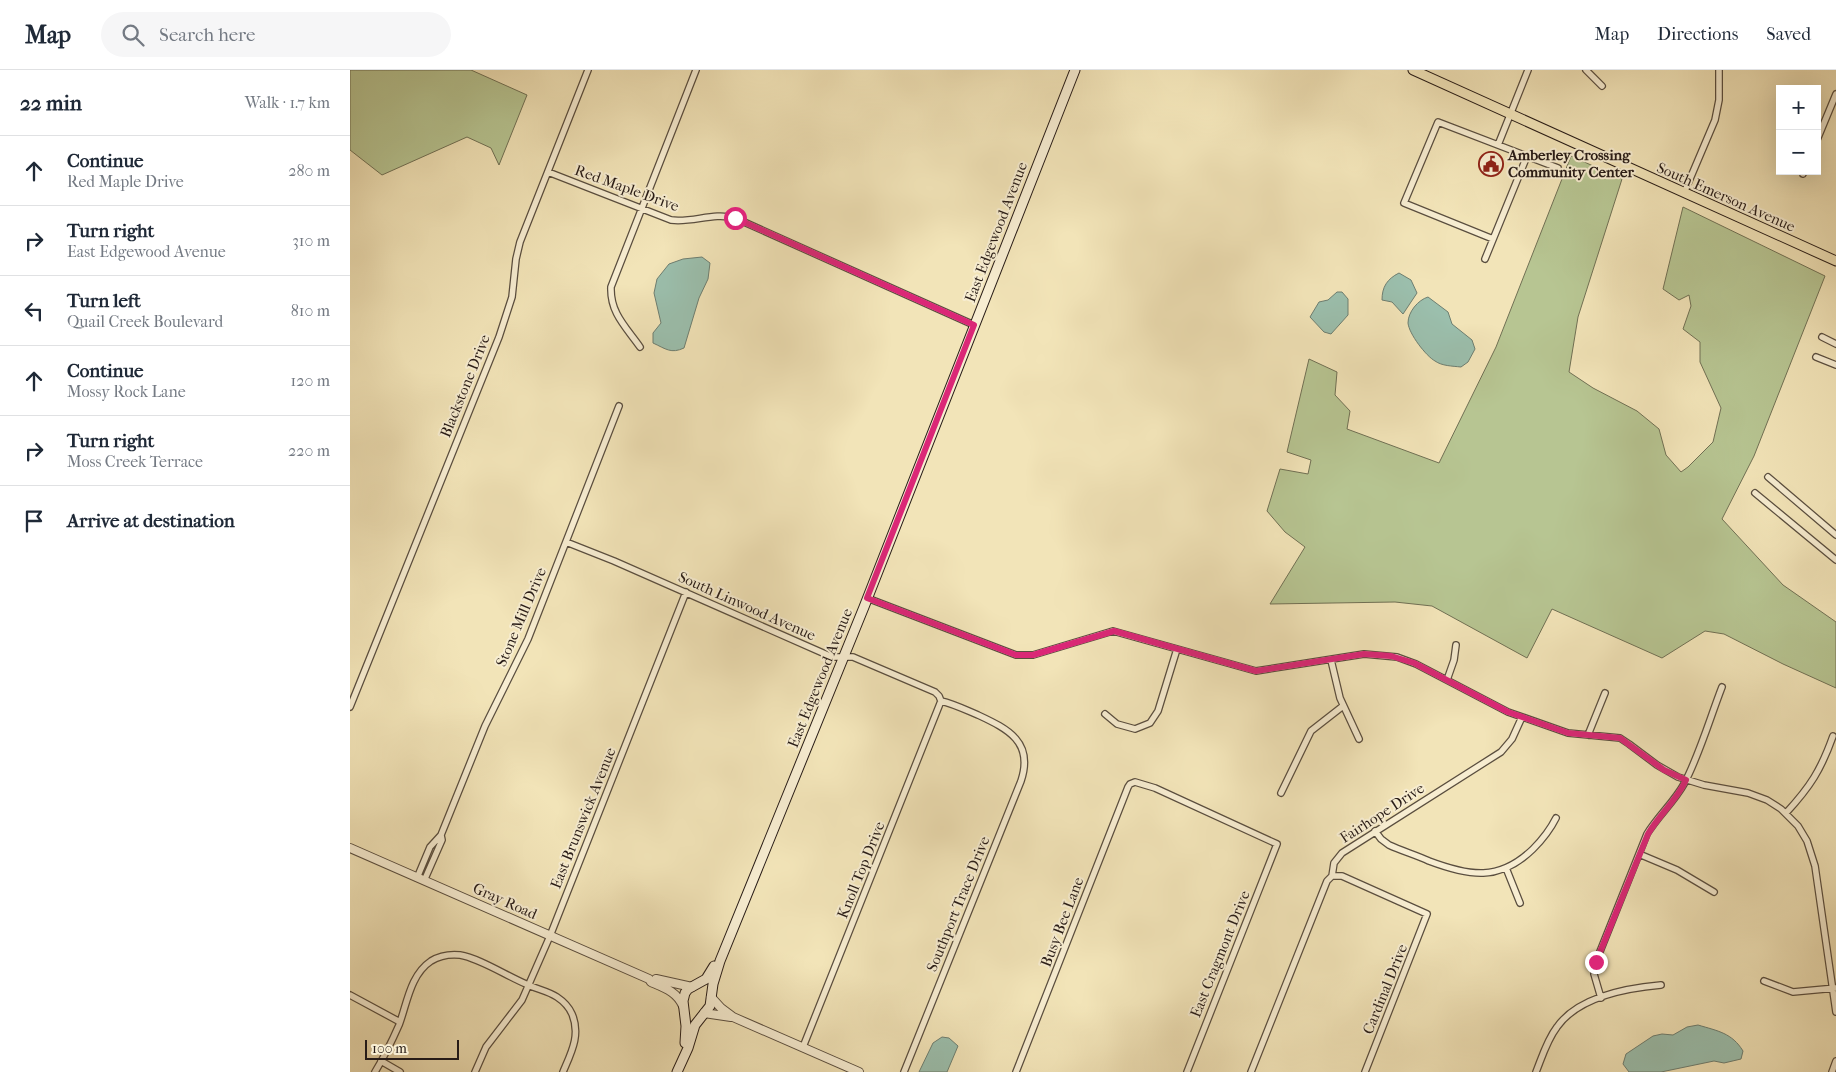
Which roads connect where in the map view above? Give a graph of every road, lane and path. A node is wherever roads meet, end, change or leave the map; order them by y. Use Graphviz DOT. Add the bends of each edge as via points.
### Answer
graph roads {
  1 [pos="588,70"];
  2 [pos="696,70"];
  3 [pos="1075,70"];
  4 [pos="1413,70"];
  5 [pos="1528,70"];
  6 [pos="1586,70"];
  7 [pos="1719,70"];
  8 [pos="1602,86"];
  9 [pos="1836,94"];
  10 [pos="1509,114"];
  11 [pos="1821,130"];
  12 [pos="1498,145"];
  13 [pos="1527,156"];
  14 [pos="1558,168"];
  15 [pos="548,172"];
  16 [pos="1684,193"];
  17 [pos="641,209"];
  18 [pos="1493,239"];
  19 [pos="1485,259"];
  20 [pos="1836,261"];
  21 [pos="974,325"];
  22 [pos="1822,337"];
  23 [pos="1836,344"];
  24 [pos="640,347"];
  25 [pos="1816,356"];
  26 [pos="1836,365"];
  27 [pos="619,406"];
  28 [pos="1768,477"];
  29 [pos="1755,493"];
  30 [pos="1836,535"];
  31 [pos="566,542"];
  32 [pos="1836,560"];
  33 [pos="686,592"];
  34 [pos="867,598"];
  35 [pos="1456,645"];
  36 [pos="1177,648"];
  37 [pos="843,657"];
  38 [pos="1331,660"];
  39 [pos="1447,680"];
  40 [pos="1722,688"];
  41 [pos="1605,693"];
  42 [pos="941,702"];
  43 [pos="1343,706"];
  44 [pos="350,707"];
  45 [pos="1105,714"];
  46 [pos="1522,717"];
  47 [pos="1588,735"];
  48 [pos="1833,736"];
  49 [pos="1358,739"];
  50 [pos="1020,744"];
  51 [pos="1686,780"];
  52 [pos="1281,793"];
  53 [pos="1786,813"];
  54 [pos="1556,818"];
  55 [pos="1375,831"];
  56 [pos="1277,844"];
  57 [pos="350,848"];
  58 [pos="1639,854"];
  59 [pos="1506,868"];
  60 [pos="1332,876"];
  61 [pos="421,879"];
  62 [pos="1714,892"];
  63 [pos="1520,903"];
  64 [pos="550,936"];
  65 [pos="720,961"];
  66 [pos="649,979"];
  67 [pos="1764,981"];
  68 [pos="528,985"];
  69 [pos="1661,985"];
  70 [pos="692,987"];
  71 [pos="1834,988"];
  72 [pos="350,995"];
  73 [pos="712,997"];
  74 [pos="1602,998"];
  75 [pos="683,1006"];
  76 [pos="1836,1012"];
  77 [pos="704,1013"];
  78 [pos="733,1017"];
  79 [pos="400,1022"];
  80 [pos="803,1047"];
  81 [pos="685,1054"];
  82 [pos="382,1061"];
  83 [pos="1836,1061"];
  84 [pos="375,1072"];
  85 [pos="400,1072"];
  86 [pos="475,1072"];
  87 [pos="563,1072"];
  88 [pos="677,1072"];
  89 [pos="859,1072"];
  90 [pos="904,1072"];
  91 [pos="1016,1072"];
  92 [pos="1187,1072"];
  93 [pos="1251,1072"];
  94 [pos="1365,1072"];
  95 [pos="1536,1072"];
  96 [pos="1832,1072"];
  1 -- 15 [label="street, Blackstone Drive"];
  2 -- 17 [label="street"];
  3 -- 21 [label="main road, East Edgewood Avenue"];
  4 -- 10 [label="main road, South Emerson Avenue"];
  5 -- 10 [label="street"];
  6 -- 8 [label="street"];
  7 -- 16 [label="street" via="1715,120"];
  9 -- 11 [label="street"];
  10 -- 12 [label="street"];
  10 -- 16 [label="main road, South Emerson Avenue"];
  12 -- 13 [label="street"];
  12 -- 18 [label="street" via="1438,122 1404,203"];
  13 -- 14 [label="street"];
  13 -- 18 [label="street"];
  15 -- 17 [label="street, Red Maple Drive"];
  15 -- 44 [label="street, Blackstone Drive" via="520,242 512,297 499,337"];
  16 -- 20 [label="main road, South Emerson Avenue"];
  17 -- 21 [label="street, Red Maple Drive" via="677,221 718,216 735,218"];
  17 -- 24 [label="street" via="613,282 611,299 618,316"];
  18 -- 19 [label="street"];
  21 -- 34 [label="main road, East Edgewood Avenue"];
  22 -- 23 [label="street"];
  25 -- 26 [label="street"];
  27 -- 31 [label="street, Stone Mill Drive"];
  28 -- 30 [label="street"];
  29 -- 32 [label="street"];
  31 -- 33 [label="street, South Linwood Avenue"];
  31 -- 61 [label="street, Stone Mill Drive" via="525,645 485,726 441,835 430,847"];
  33 -- 37 [label="street, South Linwood Avenue" via="832,657"];
  33 -- 64 [label="street, East Brunswick Avenue"];
  34 -- 36 [label="street" via="1016,655 1033,655 1114,631"];
  34 -- 37 [label="main road, East Edgewood Avenue"];
  35 -- 39 [label="street"];
  36 -- 38 [label="street" via="1256,671"];
  36 -- 45 [label="street" via="1158,711 1150,723 1134,729 1117,724"];
  37 -- 42 [label="street, South Linwood Avenue" via="853,657 935,692"];
  37 -- 65 [label="main road, East Edgewood Avenue"];
  38 -- 39 [label="street" via="1364,654 1391,656 1414,663"];
  38 -- 43 [label="street"];
  39 -- 46 [label="street"];
  40 -- 51 [label="street"];
  41 -- 47 [label="street"];
  42 -- 50 [label="street, South Linwood Avenue" via="1000,725 1011,732"];
  42 -- 80 [label="street, Knoll Top Drive"];
  43 -- 49 [label="street"];
  43 -- 52 [label="street" via="1311,731"];
  46 -- 47 [label="street" via="1568,733"];
  46 -- 55 [label="street, Fairhope Drive" via="1512,740 1501,752"];
  47 -- 51 [label="street" via="1621,739 1659,767"];
  48 -- 53 [label="street" via="1818,773"];
  50 -- 90 [label="street, Southport Trace Drive" via="1025,762 1021,781"];
  51 -- 53 [label="street" via="1753,794"];
  51 -- 58 [label="street" via="1650,829"];
  53 -- 71 [label="street" via="1803,833 1814,860"];
  54 -- 59 [label="street" via="1543,839 1526,856"];
  55 -- 59 [label="street" via="1392,846 1454,870 1483,873"];
  55 -- 60 [label="street, Fairhope Drive" via="1342,853 1334,863"];
  56 -- 91 [label="street, Busy Bee Lane" via="1155,788 1132,782"];
  56 -- 92 [label="street, East Cragmont Drive"];
  57 -- 61 [label="street, Gray Road"];
  58 -- 62 [label="street"];
  58 -- 74 [label="street" via="1596,960 1594,974"];
  59 -- 63 [label="street"];
  60 -- 93 [label="street, Fairhope Drive" via="1327,880"];
  60 -- 94 [label="street, Cardinal Drive" via="1342,876 1427,914"];
  61 -- 64 [label="street, Gray Road"];
  64 -- 66 [label="street, Gray Road"];
  64 -- 68 [label="street, East Brunswick Avenue"];
  65 -- 70 [label="main road, East Edgewood Avenue" via="706,979"];
  65 -- 73 [label="main road, East Edgewood Avenue"];
  66 -- 70 [label="street, Gray Road"];
  66 -- 75 [label="street, Gray Road" via="672,992"];
  67 -- 71 [label="street" via="1793,992"];
  68 -- 79 [label="street" via="465,956 440,957 424,966 417,975"];
  68 -- 86 [label="street, East Brunswick Avenue" via="516,1009 486,1047"];
  68 -- 87 [label="street" via="555,996 572,1015 575,1040"];
  69 -- 74 [label="street" via="1628,989"];
  70 -- 73 [label="main road" via="706,989"];
  70 -- 75 [label="main road" via="685,994"];
  71 -- 76 [label="street"];
  72 -- 79 [label="street"];
  73 -- 77 [label="main road"];
  73 -- 78 [label="street"];
  74 -- 95 [label="street" via="1575,1010 1558,1025"];
  75 -- 77 [label="main road" via="694,1014"];
  75 -- 81 [label="main road"];
  77 -- 78 [label="street"];
  77 -- 81 [label="main road" via="695,1025"];
  78 -- 80 [label="street"];
  79 -- 82 [label="street"];
  80 -- 89 [label="street"];
  81 -- 88 [label="main road"];
  82 -- 84 [label="street"];
  82 -- 85 [label="street"];
  83 -- 96 [label="street"];
}
